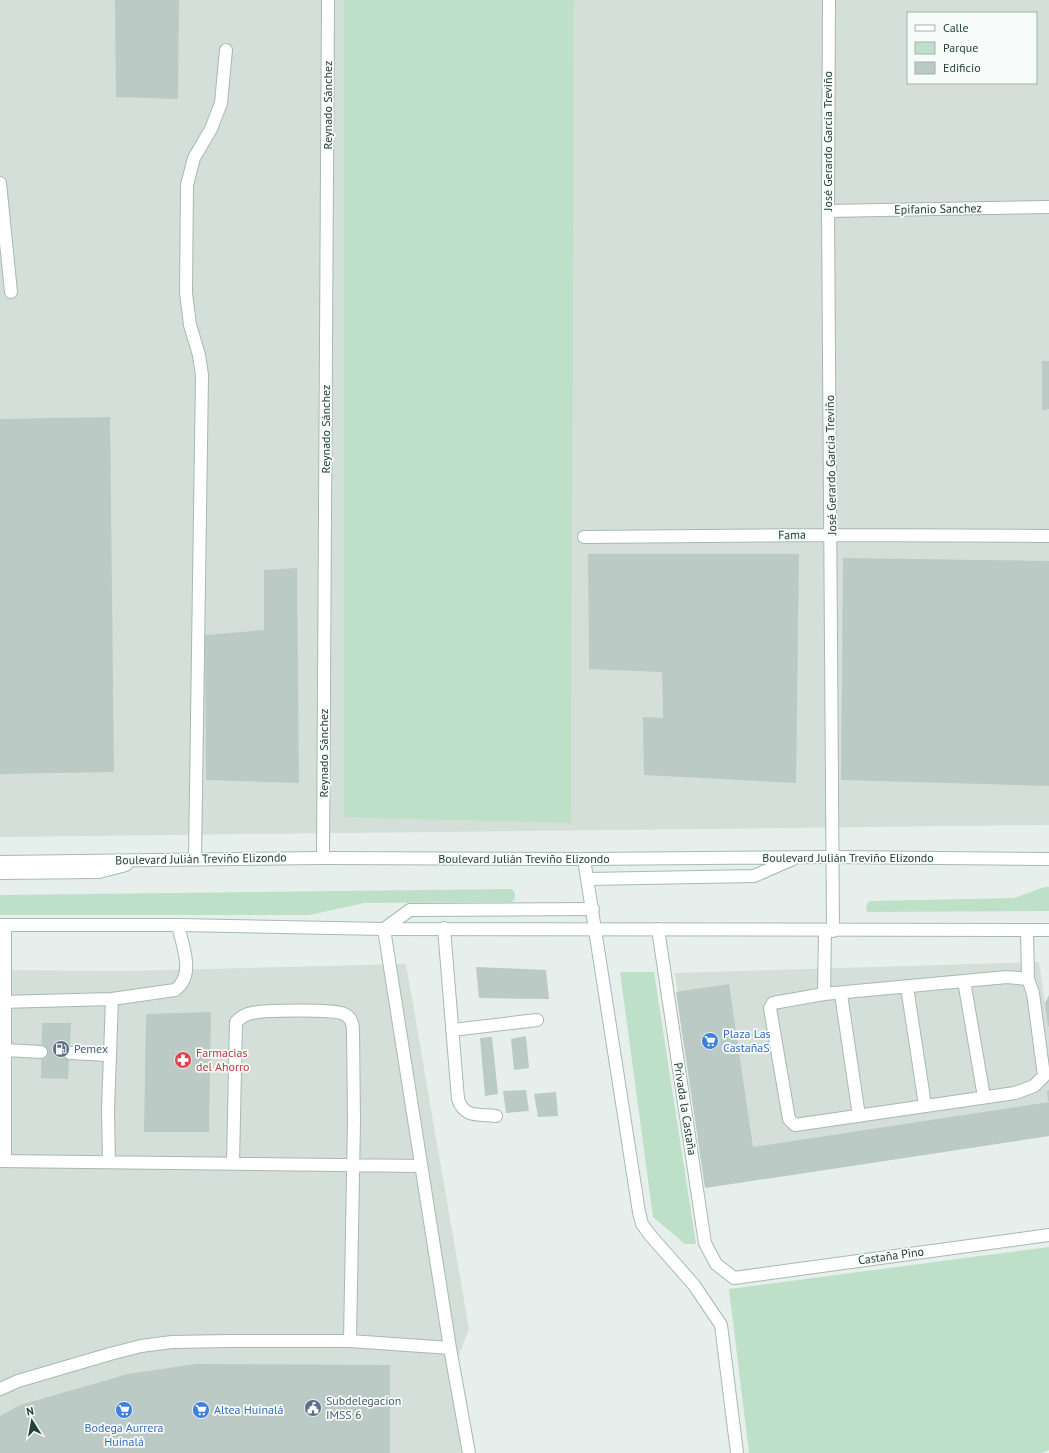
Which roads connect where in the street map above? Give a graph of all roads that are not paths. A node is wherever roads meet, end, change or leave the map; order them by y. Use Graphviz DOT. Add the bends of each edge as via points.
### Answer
graph roads {
  1 [pos="328,0"];
  2 [pos="829,0"];
  3 [pos="226,50"];
  4 [pos="0,183"];
  5 [pos="1049,207"];
  6 [pos="828,211"];
  7 [pos="11,292"];
  8 [pos="831,535"];
  9 [pos="1049,536"];
  10 [pos="584,537"];
  11 [pos="798,857"];
  12 [pos="832,857"];
  13 [pos="323,858"];
  14 [pos="195,859"];
  15 [pos="584,859"];
  16 [pos="1049,859"];
  17 [pos="142,860"];
  18 [pos="0,862"];
  19 [pos="0,874"];
  20 [pos="588,879"];
  21 [pos="593,909"];
  22 [pos="3,925"];
  23 [pos="178,925"];
  24 [pos="384,928"];
  25 [pos="444,928"];
  26 [pos="596,928"];
  27 [pos="658,929"];
  28 [pos="1027,930"];
  29 [pos="1049,930"];
  30 [pos="829,931"];
  31 [pos="1028,979"];
  32 [pos="964,981"];
  33 [pos="907,987"];
  34 [pos="824,994"];
  35 [pos="841,994"];
  36 [pos="112,999"];
  37 [pos="3,1002"];
  38 [pos="537,1020"];
  39 [pos="452,1030"];
  40 [pos="6,1050"];
  41 [pos="41,1052"];
  42 [pos="70,1053"];
  43 [pos="109,1055"];
  44 [pos="984,1097"];
  45 [pos="925,1105"];
  46 [pos="496,1116"];
  47 [pos="859,1116"];
  48 [pos="2,1161"];
  49 [pos="109,1162"];
  50 [pos="233,1163"];
  51 [pos="353,1165"];
  52 [pos="421,1166"];
  53 [pos="1049,1235"];
  54 [pos="734,1278"];
  55 [pos="350,1341"];
  56 [pos="450,1348"];
  57 [pos="0,1389"];
  58 [pos="469,1453"];
  59 [pos="737,1453"];
  1 -- 13 [label="main road, Reynado Sánchez"];
  2 -- 6 [label="main road, José Gerardo García Treviño"];
  3 -- 14 [label="main road" via="221,102 211,129 194,158 187,185 186,293 190,325 201,368 203,404"];
  4 -- 7 [label="main road"];
  5 -- 6 [label="main road, Epifanio Sanchez"];
  6 -- 8 [label="main road, José Gerardo García Treviño"];
  8 -- 9 [label="main road, Fama"];
  8 -- 10 [label="main road, Fama"];
  8 -- 12 [label="main road, José Gerardo García Treviño"];
  11 -- 12 [label="main road, Boulevard Julián Treviño Elizondo"];
  11 -- 15 [label="main road, Boulevard Julián Treviño Elizondo"];
  11 -- 20 [label="main road" via="754,876"];
  12 -- 16 [label="main road, Boulevard Julián Treviño Elizondo"];
  12 -- 30 [label="main road, José Gerardo García Treviño"];
  13 -- 14 [label="main road, Boulevard Julián Treviño Elizondo"];
  13 -- 15 [label="main road, Boulevard Julián Treviño Elizondo"];
  14 -- 17 [label="main road, Boulevard Julián Treviño Elizondo"];
  15 -- 20 [label="main road"];
  17 -- 18 [label="main road, Boulevard Julián Treviño Elizondo"];
  17 -- 19 [label="main road" via="99,872"];
  20 -- 21 [label="main road"];
  21 -- 24 [label="main road" via="410,910"];
  21 -- 26 [label="main road"];
  22 -- 23 [label="main road"];
  22 -- 37 [label="main road"];
  23 -- 24 [label="main road"];
  23 -- 36 [label="main road" via="187,969 182,985 175,990"];
  24 -- 25 [label="main road"];
  24 -- 52 [label="main road"];
  25 -- 26 [label="main road"];
  25 -- 39 [label="main road"];
  26 -- 27 [label="main road"];
  26 -- 59 [label="main road" via="642,1224 694,1285 722,1325"];
  27 -- 30 [label="main road"];
  27 -- 54 [label="main road, Privada la Castaña" via="705,1242 716,1264"];
  28 -- 29 [label="main road"];
  28 -- 30 [label="main road"];
  28 -- 31 [label="main road"];
  30 -- 34 [label="main road, José Gerardo García Treviño"];
  31 -- 32 [label="main road" via="1007,977"];
  31 -- 44 [label="main road" via="1033,993 1044,1076 1034,1086 1015,1093"];
  32 -- 33 [label="main road"];
  32 -- 44 [label="main road"];
  33 -- 35 [label="main road"];
  33 -- 45 [label="main road"];
  34 -- 35 [label="main road"];
  34 -- 47 [label="main road" via="780,1000 773,1003 770,1008 789,1119 795,1125"];
  35 -- 47 [label="main road"];
  36 -- 37 [label="main road"];
  36 -- 43 [label="main road"];
  37 -- 40 [label="main road"];
  38 -- 39 [label="main road"];
  39 -- 46 [label="main road" via="461,1108 468,1114"];
  40 -- 41 [label="main road"];
  40 -- 48 [label="main road"];
  42 -- 43 [label="main road"];
  43 -- 49 [label="main road"];
  44 -- 45 [label="main road"];
  45 -- 47 [label="main road"];
  48 -- 49 [label="main road"];
  49 -- 50 [label="main road"];
  50 -- 51 [label="main road"];
  50 -- 51 [label="main road" via="236,1022 241,1016 251,1013 294,1011 343,1013 352,1023"];
  51 -- 52 [label="main road"];
  51 -- 55 [label="main road"];
  52 -- 56 [label="main road"];
  53 -- 54 [label="main road, Castaña Pino"];
  55 -- 56 [label="main road"];
  55 -- 57 [label="main road" via="172,1342 141,1346 18,1381"];
  56 -- 58 [label="main road"];
}
